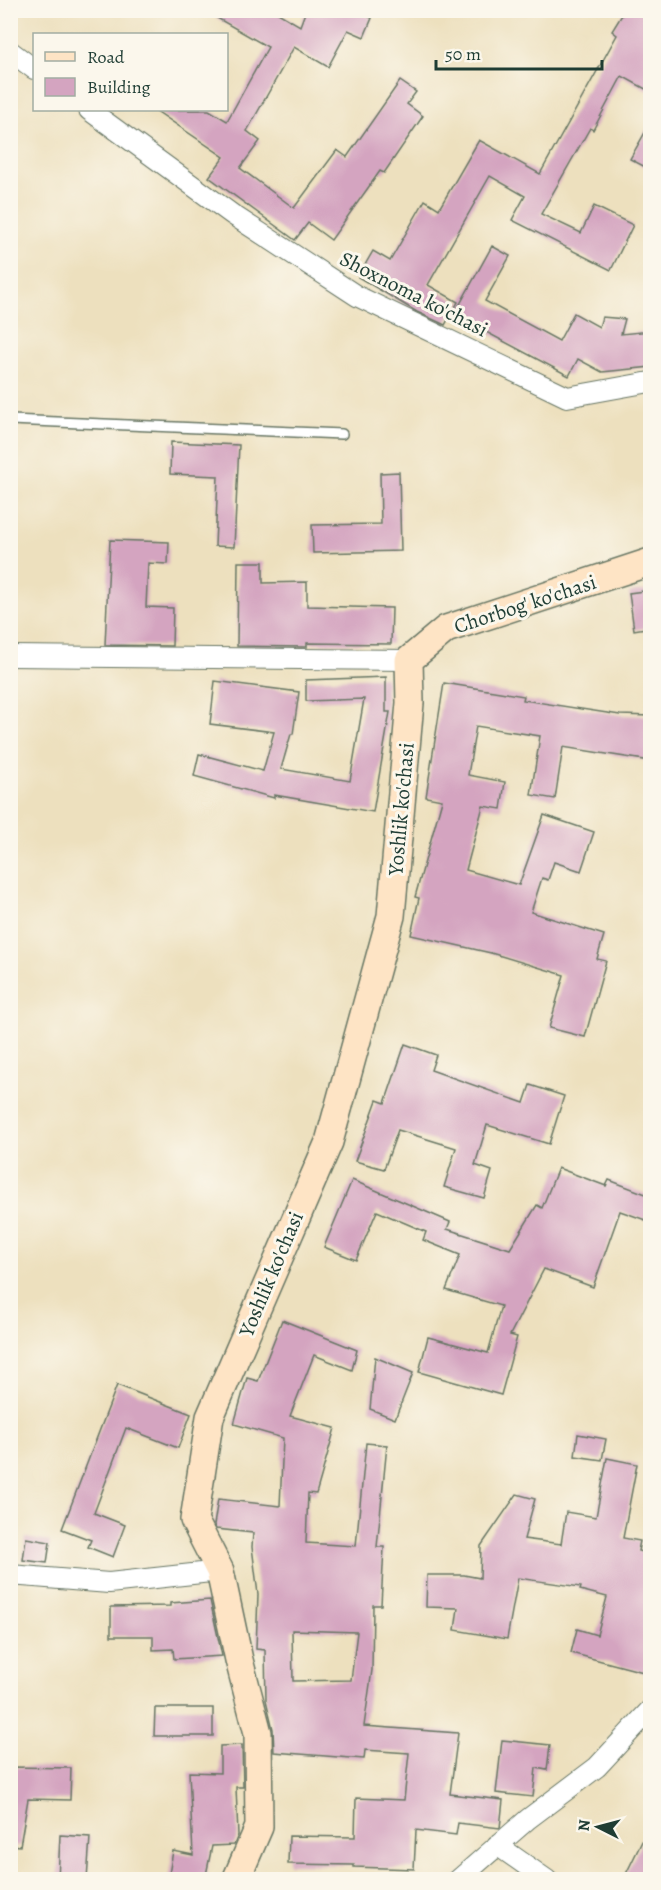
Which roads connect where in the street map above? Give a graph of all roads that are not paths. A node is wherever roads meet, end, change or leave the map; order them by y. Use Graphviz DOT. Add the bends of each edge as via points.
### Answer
graph roads {
  1 [pos="10,51"];
  2 [pos="33,68"];
  3 [pos="90,111"];
  4 [pos="651,382"];
  5 [pos="10,420"];
  6 [pos="342,434"];
  7 [pos="651,562"];
  8 [pos="10,656"];
  9 [pos="409,660"];
  10 [pos="220,1571"];
  11 [pos="10,1575"];
  12 [pos="651,1710"];
  13 [pos="497,1845"];
  14 [pos="237,1879"];
  15 [pos="458,1880"];
  16 [pos="547,1880"];
  1 -- 2 [label="street"];
  3 -- 4 [label="street, Shoxnoma ko'chasi" via="233,215 357,296 567,397"];
  5 -- 6 [label="lane"];
  7 -- 9 [label="street, Chorbog' ko'chasi" via="446,629"];
  8 -- 9 [label="street"];
  9 -- 10 [label="street, Yoshlik ko'chasi" via="410,703 391,916 329,1142 210,1416 194,1520"];
  10 -- 11 [label="street" via="109,1583"];
  10 -- 14 [label="street, Yoshlik ko'chasi" via="258,1733 259,1827"];
  12 -- 13 [label="street" via="597,1767"];
  13 -- 15 [label="street"];
  13 -- 16 [label="street"];
}
